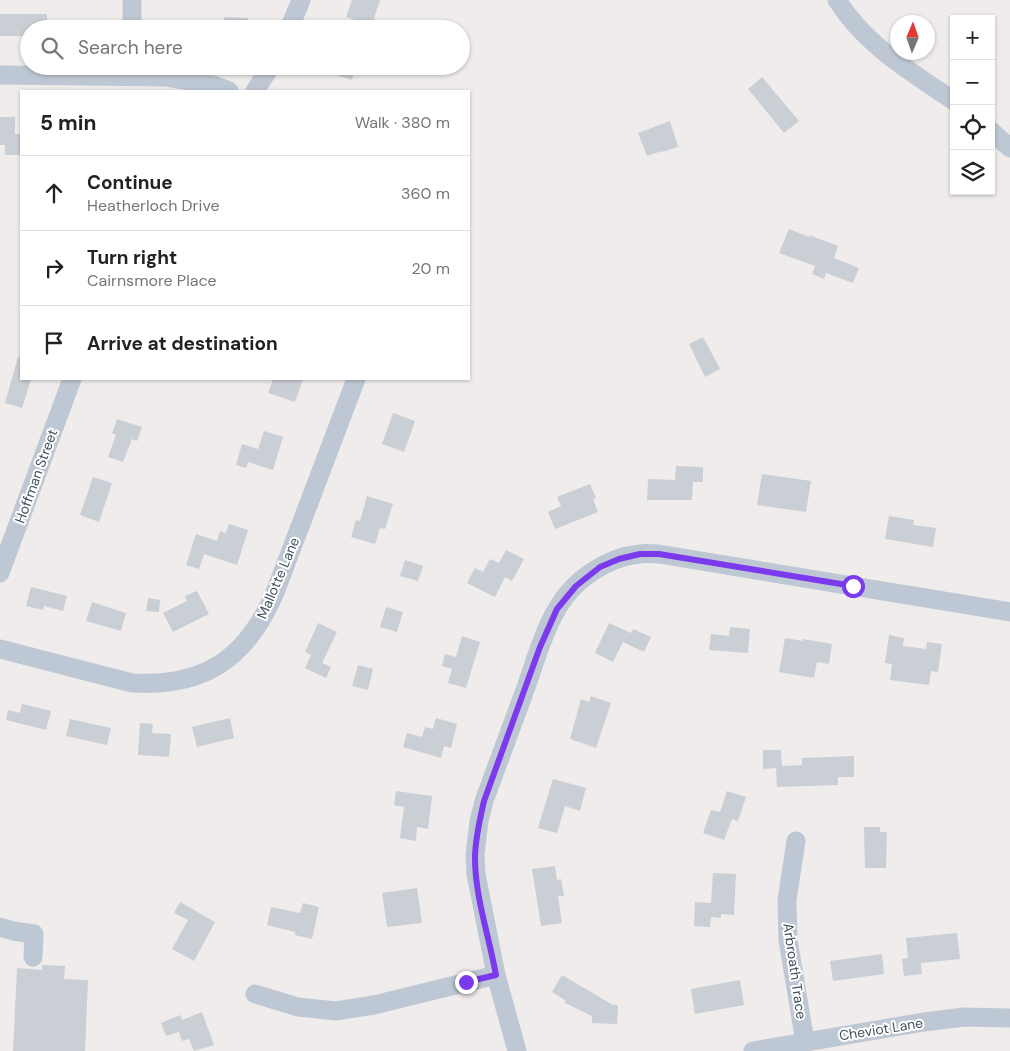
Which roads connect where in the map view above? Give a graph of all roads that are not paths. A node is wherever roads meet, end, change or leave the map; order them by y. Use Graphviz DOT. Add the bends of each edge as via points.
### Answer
graph roads {
  1 [pos="132,0"];
  2 [pos="300,0"];
  3 [pos="837,0"];
  4 [pos="132,20"];
  5 [pos="292,20"];
  6 [pos="20,74"];
  7 [pos="0,75"];
  8 [pos="154,75"];
  9 [pos="265,75"];
  10 [pos="226,90"];
  11 [pos="256,90"];
  12 [pos="950,99"];
  13 [pos="995,134"];
  14 [pos="1010,148"];
  15 [pos="72,380"];
  16 [pos="356,380"];
  17 [pos="0,573"];
  18 [pos="1010,612"];
  19 [pos="0,649"];
  20 [pos="796,840"];
  21 [pos="0,927"];
  22 [pos="33,957"];
  23 [pos="496,975"];
  24 [pos="255,994"];
  25 [pos="1010,1018"];
  26 [pos="805,1042"];
  27 [pos="517,1051"];
  28 [pos="753,1051"];
  1 -- 4 [label="street"];
  2 -- 5 [label="street"];
  3 -- 12 [label="street" via="850,19 879,48"];
  6 -- 7 [label="street"];
  8 -- 10 [label="street"];
  9 -- 11 [label="street"];
  13 -- 14 [label="street"];
  15 -- 17 [label="street, Hoffman Street"];
  16 -- 19 [label="street, Mallotte Lane" via="265,615 246,642 223,663 194,676 155,684 132,683"];
  18 -- 23 [label="street" via="659,554 619,559 583,579 557,609 540,647 479,821 476,874"];
  20 -- 26 [label="street, Arbroath Trace" via="787,900 788,940"];
  21 -- 22 [label="street" via="34,934"];
  23 -- 24 [label="street" via="336,1011 298,1007"];
  23 -- 27 [label="street"];
  25 -- 26 [label="street, Cheviot Lane" via="964,1017"];
  26 -- 28 [label="street, Cheviot Lane"];
}
